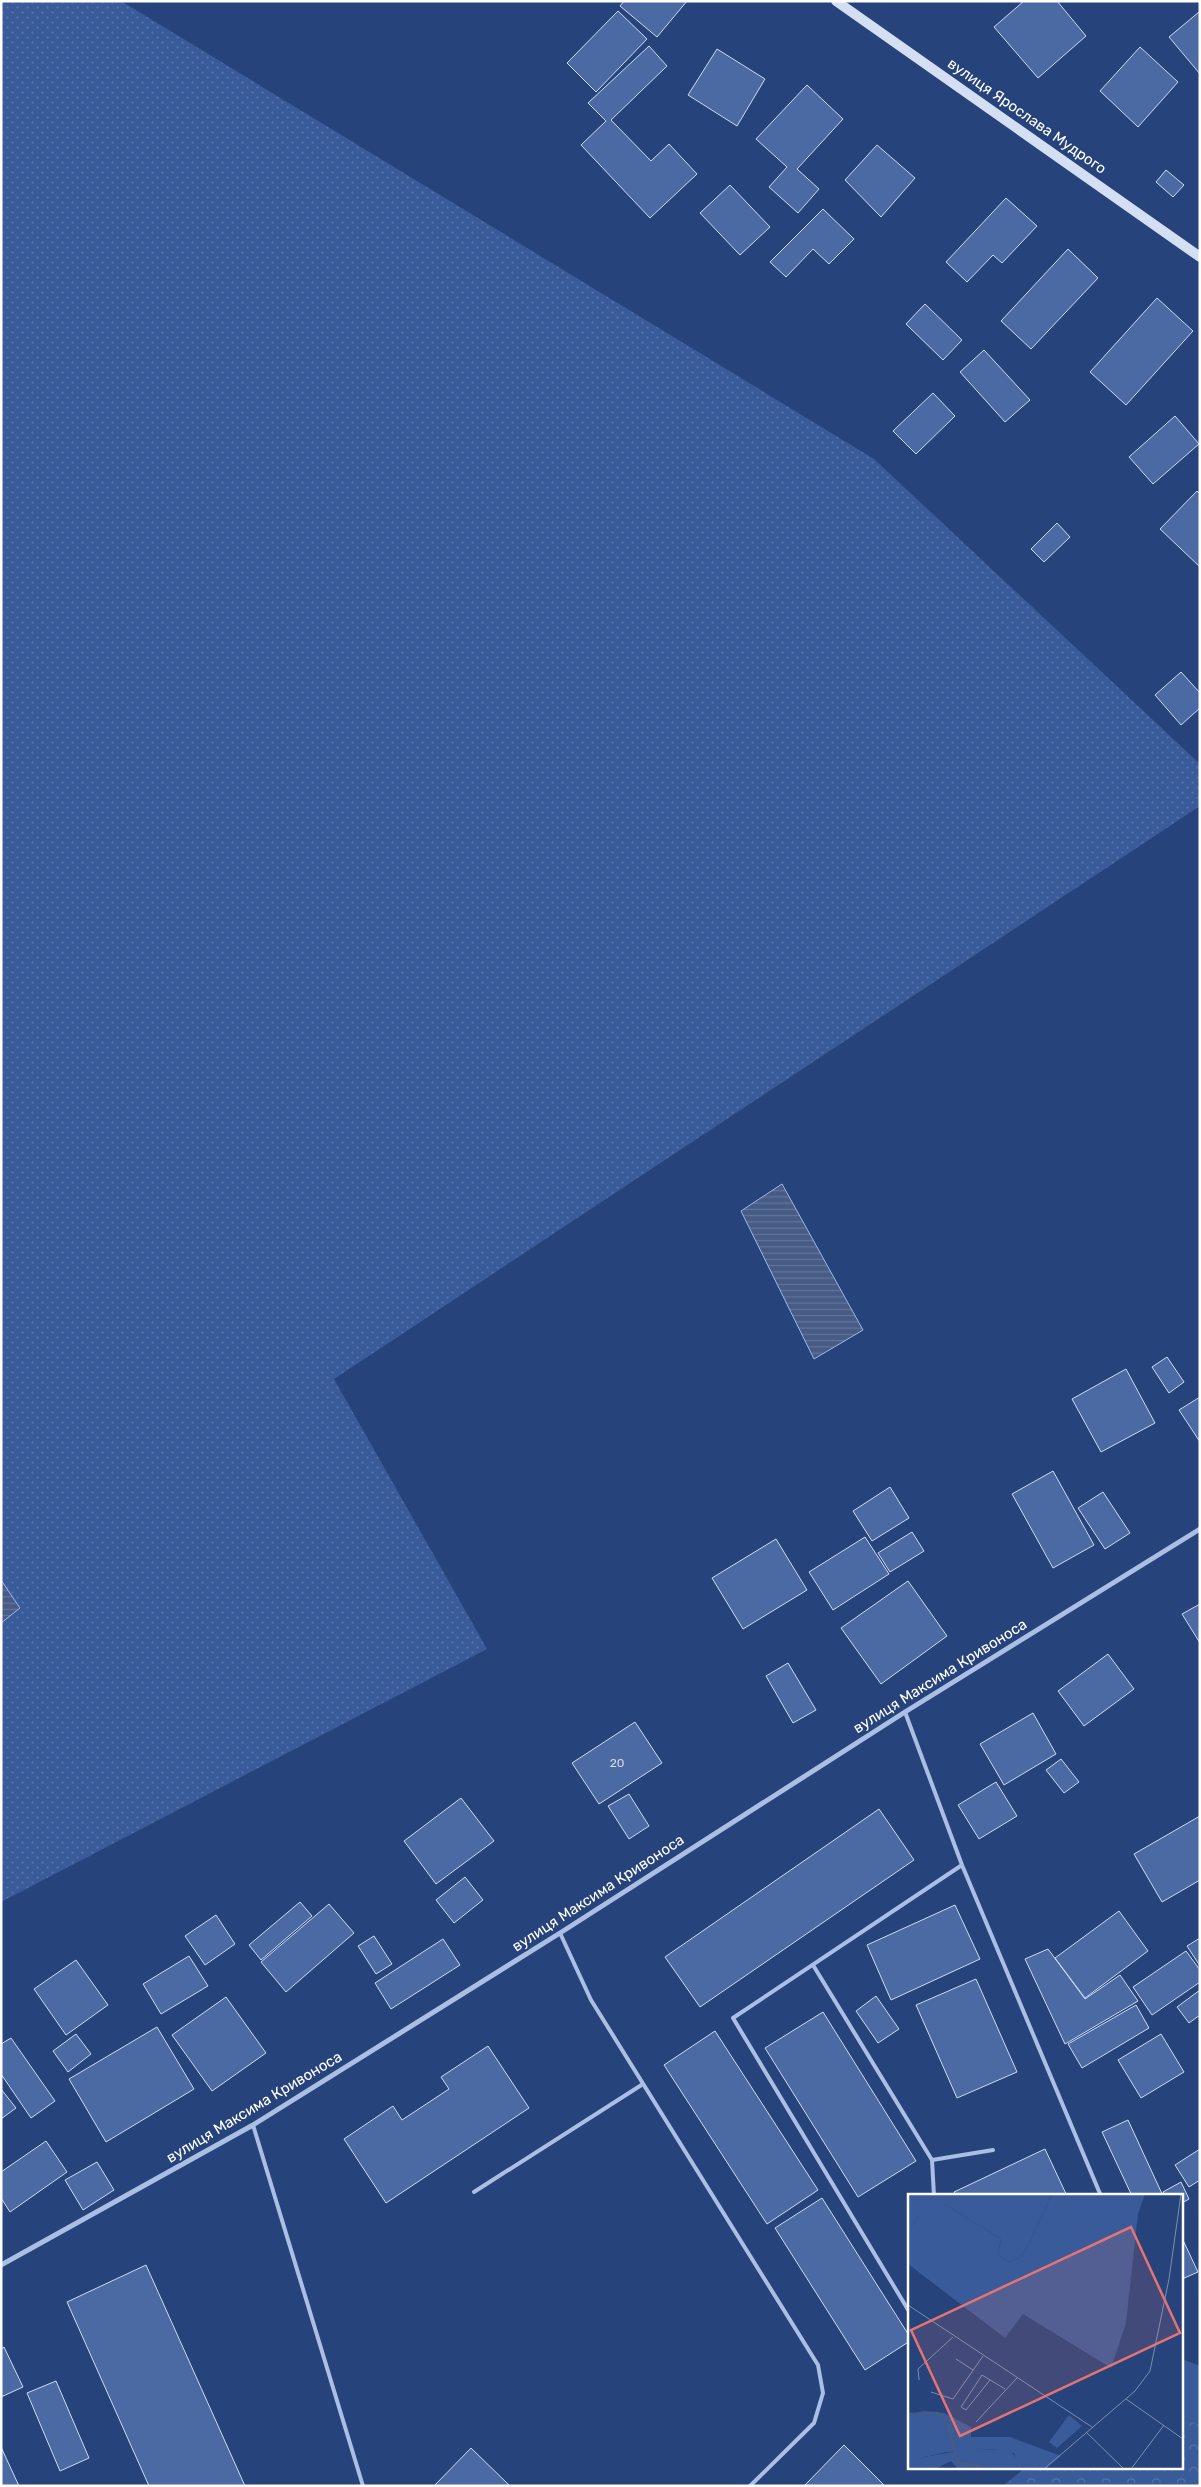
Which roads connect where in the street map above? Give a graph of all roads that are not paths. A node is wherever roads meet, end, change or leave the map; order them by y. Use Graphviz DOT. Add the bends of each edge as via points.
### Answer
graph roads {
  1 [pos="836,1"];
  2 [pos="1200,257"];
  3 [pos="1200,1530"];
  4 [pos="905,1712"];
  5 [pos="962,1865"];
  6 [pos="560,1933"];
  7 [pos="813,1965"];
  8 [pos="643,2084"];
  9 [pos="253,2125"];
  10 [pos="993,2150"];
  11 [pos="932,2160"];
  12 [pos="474,2192"];
  13 [pos="934,2194"];
  14 [pos="1100,2194"];
  15 [pos="1,2265"];
  16 [pos="908,2310"];
  17 [pos="363,2486"];
  18 [pos="750,2486"];
  1 -- 2 [label="main road, вулиця Ярослава Мудрого"];
  3 -- 4 [label="street, вулиця Максима Кривоноса"];
  4 -- 5 [label="lane"];
  4 -- 6 [label="street, вулиця Максима Кривоноса"];
  5 -- 7 [label="lane"];
  5 -- 14 [label="lane"];
  6 -- 8 [label="lane" via="590,2000"];
  6 -- 9 [label="street, вулиця Максима Кривоноса"];
  7 -- 11 [label="lane"];
  7 -- 16 [label="lane" via="734,2018"];
  8 -- 12 [label="lane"];
  8 -- 18 [label="lane" via="818,2365 823,2394 814,2423"];
  9 -- 15 [label="street, вулиця Максима Кривоноса"];
  9 -- 17 [label="lane"];
  10 -- 11 [label="lane"];
  11 -- 13 [label="lane"];
}
